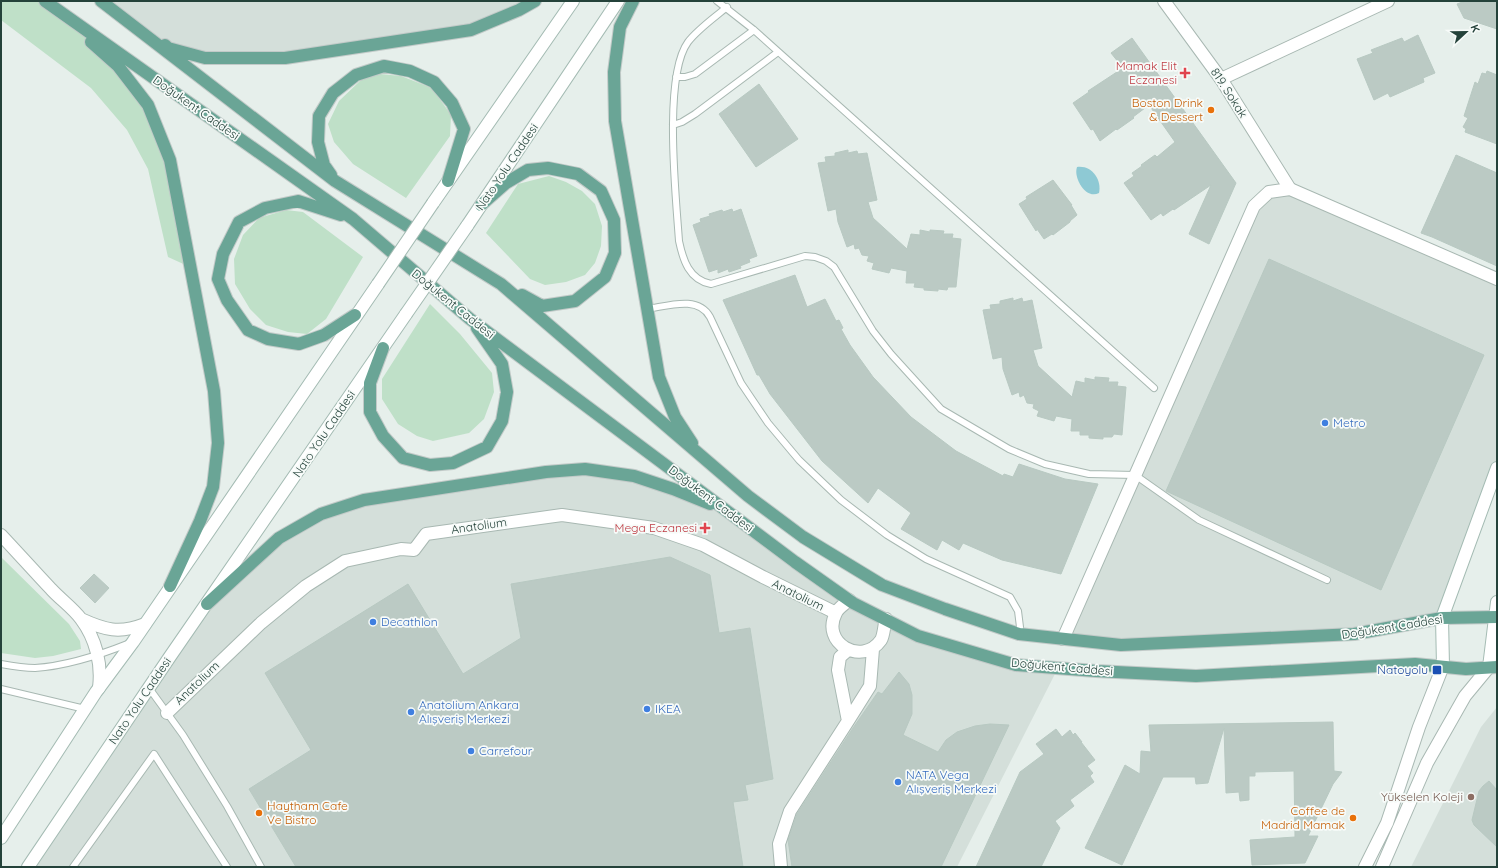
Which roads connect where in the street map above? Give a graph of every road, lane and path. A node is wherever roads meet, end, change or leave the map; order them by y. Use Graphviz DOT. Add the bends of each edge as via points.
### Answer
graph roads {
  1 [pos="45,1"];
  2 [pos="101,1"];
  3 [pos="535,1"];
  4 [pos="573,1"];
  5 [pos="618,1"];
  6 [pos="633,1"];
  7 [pos="717,1"];
  8 [pos="1164,1"];
  9 [pos="1388,1"];
  10 [pos="727,7"];
  11 [pos="55,9"];
  12 [pos="112,9"];
  13 [pos="754,30"];
  14 [pos="778,52"];
  15 [pos="676,77"];
  16 [pos="1221,79"];
  17 [pos="673,125"];
  18 [pos="448,180"];
  19 [pos="335,181"];
  20 [pos="1290,190"];
  21 [pos="481,205"];
  22 [pos="352,219"];
  23 [pos="1497,279"];
  24 [pos="501,284"];
  25 [pos="648,309"];
  26 [pos="355,315"];
  27 [pos="470,319"];
  28 [pos="383,348"];
  29 [pos="1154,388"];
  30 [pos="1497,468"];
  31 [pos="1135,475"];
  32 [pos="748,496"];
  33 [pos="727,511"];
  34 [pos="1,535"];
  35 [pos="1327,580"];
  36 [pos="170,586"];
  37 [pos="848,600"];
  38 [pos="1497,602"];
  39 [pos="207,604"];
  40 [pos="836,613"];
  41 [pos="1496,617"];
  42 [pos="1442,618"];
  43 [pos="81,619"];
  44 [pos="886,619"];
  45 [pos="145,624"];
  46 [pos="1019,634"];
  47 [pos="1063,639"];
  48 [pos="133,642"];
  49 [pos="872,649"];
  50 [pos="848,650"];
  51 [pos="98,655"];
  52 [pos="1,664"];
  53 [pos="1443,666"];
  54 [pos="1493,667"];
  55 [pos="99,688"];
  56 [pos="148,688"];
  57 [pos="1,689"];
  58 [pos="86,710"];
  59 [pos="167,713"];
  60 [pos="848,721"];
  61 [pos="1,838"];
  62 [pos="28,867"];
  63 [pos="73,867"];
  64 [pos="227,867"];
  65 [pos="261,867"];
  66 [pos="781,867"];
  67 [pos="1365,867"];
  68 [pos="1382,867"];
  1 -- 11 [label="main road, Doğukent Caddesi"];
  2 -- 12 [label="main road, Doğukent Caddesi"];
  3 -- 12 [label="main road" via="471,30 285,58 205,58 168,48"];
  4 -- 18 [label="street"];
  5 -- 21 [label="street, Nato Yolu Caddesi"];
  6 -- 25 [label="main road" via="620,28 614,72 615,121"];
  7 -- 10 [label="lane"];
  8 -- 16 [label="street, 819. Sokak"];
  9 -- 16 [label="street"];
  10 -- 13 [label="lane"];
  10 -- 15 [label="lane" via="688,43"];
  11 -- 22 [label="main road, Doğukent Caddesi"];
  11 -- 36 [label="main road" via="118,66 148,105 170,160 214,391 218,443 213,487"];
  12 -- 19 [label="main road, Doğukent Caddesi"];
  13 -- 14 [label="lane"];
  13 -- 15 [label="lane" via="695,74"];
  14 -- 17 [label="lane" via="695,114"];
  14 -- 29 [label="lane"];
  15 -- 17 [label="lane"];
  16 -- 20 [label="street, 819. Sokak"];
  17 -- 31 [label="lane" via="678,241 686,265 703,283 711,284 805,256 826,261 842,277 873,331 941,409 1009,449 1045,464 1089,474"];
  18 -- 19 [label="main road" via="464,129 452,103 434,82 410,71 384,66 356,75 333,93 319,116 318,142 324,165"];
  18 -- 26 [label="street, bridge"];
  19 -- 24 [label="main road, Doğukent Caddesi"];
  20 -- 23 [label="street"];
  20 -- 31 [label="street" via="1268,192 1254,206"];
  21 -- 24 [label="main road" via="506,183 528,170 548,168 578,174 601,191 614,220 615,253 605,277 576,301 542,306"];
  21 -- 28 [label="street, Nato Yolu Caddesi, bridge"];
  22 -- 26 [label="main road" via="298,201 265,208 239,222 223,254 218,279 226,300 248,330 268,339 299,344 324,335"];
  22 -- 27 [label="main road, Doğukent Caddesi"];
  24 -- 32 [label="main road, Doğukent Caddesi"];
  25 -- 32 [label="main road" via="659,377 675,417 698,451"];
  25 -- 46 [label="lane" via="689,304 704,309 741,383 768,423 799,460 841,500 886,535 926,559 1010,597 1018,611"];
  26 -- 36 [label="street"];
  27 -- 28 [label="main road" via="502,364 507,392 502,421 487,446 453,463 430,465 404,458 383,436 370,412 370,383"];
  27 -- 33 [label="main road, Doğukent Caddesi"];
  28 -- 39 [label="street, Nato Yolu Caddesi"];
  30 -- 42 [label="street"];
  31 -- 35 [label="lane" via="1199,520"];
  31 -- 47 [label="street"];
  32 -- 46 [label="main road, Doğukent Caddesi" via="803,537 882,585"];
  33 -- 37 [label="main road, Doğukent Caddesi"];
  33 -- 39 [label="main road" via="634,476 585,470 546,472 364,500 321,514 279,538"];
  34 -- 43 [label="street"];
  36 -- 45 [label="street"];
  37 -- 40 [label="street, Anatolium"];
  37 -- 44 [label="main road, Doğukent Caddesi"];
  38 -- 41 [label="street"];
  39 -- 56 [label="street, Nato Yolu Caddesi"];
  40 -- 50 [label="street, Anatolium" via="832,629 838,644"];
  40 -- 59 [label="street, Anatolium" via="703,544 654,528 562,515 426,534 414,550 401,549 345,561 306,586 261,623"];
  41 -- 42 [label="main road, Doğukent Caddesi"];
  41 -- 54 [label="street"];
  42 -- 47 [label="main road, Doğukent Caddesi" via="1354,634 1121,645"];
  42 -- 53 [label="street"];
  43 -- 45 [label="street" via="100,628 119,631"];
  43 -- 51 [label="street"];
  44 -- 49 [label="street" via="882,639"];
  44 -- 53 [label="main road, Doğukent Caddesi" via="918,636 1023,666 1196,676 1415,664"];
  45 -- 48 [label="street"];
  46 -- 47 [label="main road, Doğukent Caddesi"];
  48 -- 51 [label="lane"];
  48 -- 55 [label="street"];
  49 -- 50 [label="street" via="859,653"];
  49 -- 60 [label="street" via="870,686"];
  50 -- 60 [label="street" via="840,657 838,670"];
  51 -- 52 [label="lane" via="35,668"];
  51 -- 55 [label="street" via="101,675"];
  53 -- 54 [label="main road, Doğukent Caddesi" via="1466,669"];
  53 -- 67 [label="street" via="1386,823"];
  54 -- 68 [label="street" via="1465,696 1427,762"];
  55 -- 58 [label="street"];
  56 -- 59 [label="lane"];
  56 -- 62 [label="street, Nato Yolu Caddesi"];
  57 -- 58 [label="lane"];
  58 -- 61 [label="street"];
  59 -- 65 [label="lane" via="219,793"];
  60 -- 66 [label="street" via="790,811 779,844"];
  63 -- 64 [label="lane" via="154,754"];
}
